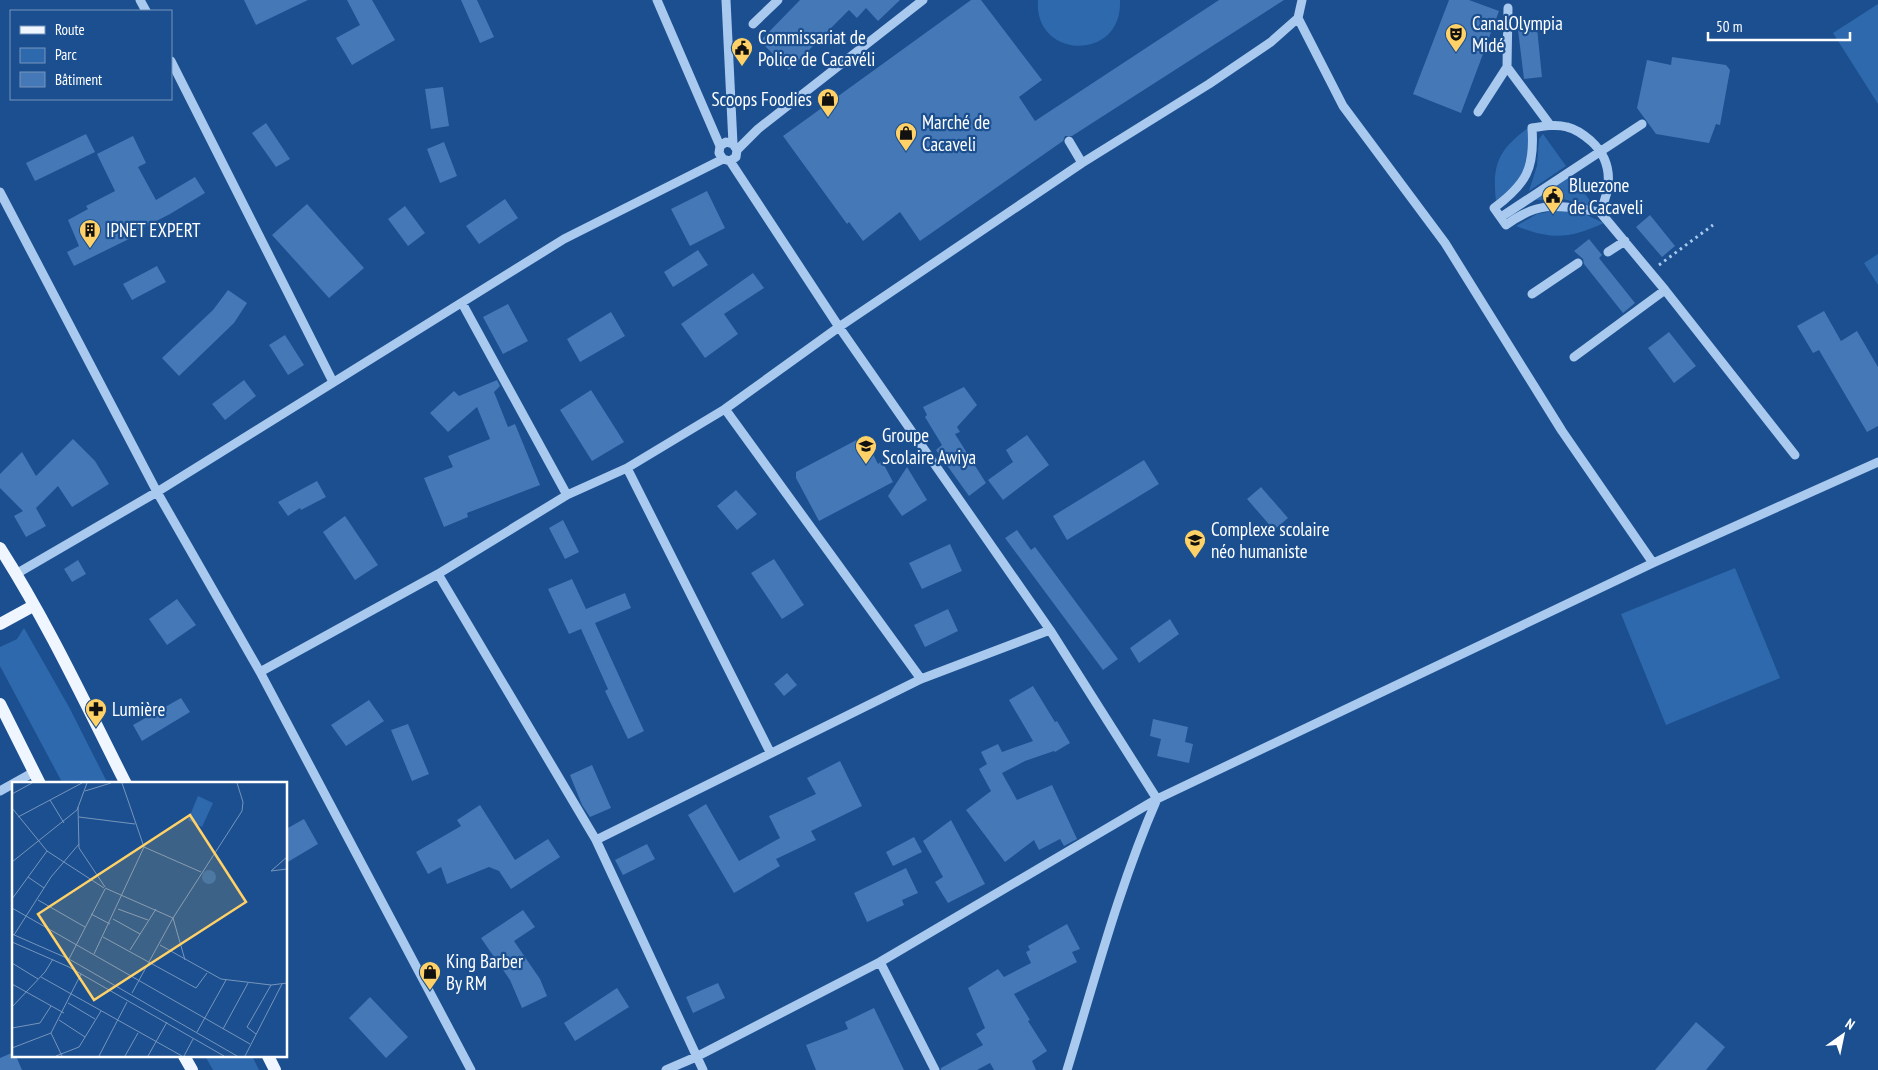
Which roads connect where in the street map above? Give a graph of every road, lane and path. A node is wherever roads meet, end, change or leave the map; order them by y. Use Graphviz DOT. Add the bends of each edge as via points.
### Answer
graph roads {
  1 [pos="657,0"];
  2 [pos="726,0"];
  3 [pos="778,0"];
  4 [pos="923,0"];
  5 [pos="1302,0"];
  6 [pos="1508,8"];
  7 [pos="1298,18"];
  8 [pos="753,24"];
  9 [pos="172,63"];
  10 [pos="1507,67"];
  11 [pos="1478,112"];
  12 [pos="1642,124"];
  13 [pos="1550,125"];
  14 [pos="1068,141"];
  15 [pos="720,146"];
  16 [pos="735,146"];
  17 [pos="1600,150"];
  18 [pos="726,160"];
  19 [pos="1082,162"];
  20 [pos="0,192"];
  21 [pos="1600,212"];
  22 [pos="1501,218"];
  23 [pos="1713,225"];
  24 [pos="1626,241"];
  25 [pos="1608,252"];
  26 [pos="1578,263"];
  27 [pos="1650,271"];
  28 [pos="1665,290"];
  29 [pos="1532,294"];
  30 [pos="462,303"];
  31 [pos="839,327"];
  32 [pos="1574,357"];
  33 [pos="333,382"];
  34 [pos="724,409"];
  35 [pos="1795,455"];
  36 [pos="1878,462"];
  37 [pos="627,468"];
  38 [pos="157,492"];
  39 [pos="567,495"];
  40 [pos="0,548"];
  41 [pos="1653,563"];
  42 [pos="16,574"];
  43 [pos="438,574"];
  44 [pos="33,606"];
  45 [pos="0,624"];
  46 [pos="1050,630"];
  47 [pos="260,672"];
  48 [pos="921,678"];
  49 [pos="0,704"];
  50 [pos="770,752"];
  51 [pos="34,772"];
  52 [pos="16,782"];
  53 [pos="39,782"];
  54 [pos="125,782"];
  55 [pos="12,784"];
  56 [pos="0,791"];
  57 [pos="1157,799"];
  58 [pos="596,840"];
  59 [pos="880,962"];
  60 [pos="696,1057"];
  61 [pos="185,1058"];
  62 [pos="269,1058"];
  63 [pos="192,1070"];
  64 [pos="275,1070"];
  65 [pos="472,1070"];
  66 [pos="666,1070"];
  67 [pos="703,1070"];
  68 [pos="934,1070"];
  69 [pos="1067,1070"];
  1 -- 15 [label="street"];
  2 -- 16 [label="street"];
  3 -- 8 [label="street"];
  4 -- 16 [label="street"];
  5 -- 7 [label="street"];
  6 -- 10 [label="street"];
  7 -- 19 [label="street" via="1271,42 1209,84"];
  7 -- 41 [label="street" via="1344,106 1445,243 1562,431"];
  9 -- 33 [label="street"];
  10 -- 11 [label="street"];
  10 -- 13 [label="street"];
  12 -- 17 [label="street"];
  13 -- 17 [label="street" via="1567,127 1583,134"];
  13 -- 22 [label="street" via="1532,128 1528,172 1521,184 1494,208"];
  14 -- 19 [label="street"];
  15 -- 16 [label="street" via="726,142"];
  15 -- 18 [label="street" via="719,154"];
  16 -- 18 [label="street" via="736,157"];
  17 -- 21 [label="street" via="1609,178 1607,196"];
  17 -- 22 [label="street"];
  18 -- 30 [label="street" via="564,239"];
  18 -- 31 [label="street"];
  19 -- 31 [label="street"];
  20 -- 38 [label="street"];
  21 -- 22 [label="street" via="1551,206 1518,216 1506,225"];
  21 -- 24 [label="street"];
  23 -- 27 [label="path"];
  24 -- 25 [label="street"];
  24 -- 27 [label="street"];
  26 -- 29 [label="street"];
  27 -- 28 [label="street"];
  28 -- 32 [label="street"];
  28 -- 35 [label="street"];
  30 -- 33 [label="street"];
  30 -- 39 [label="street"];
  31 -- 34 [label="street"];
  31 -- 46 [label="street"];
  33 -- 38 [label="street"];
  34 -- 37 [label="street"];
  34 -- 48 [label="street"];
  36 -- 41 [label="street"];
  37 -- 39 [label="street"];
  37 -- 50 [label="street"];
  38 -- 42 [label="street"];
  38 -- 47 [label="street"];
  39 -- 43 [label="street"];
  40 -- 42 [label="main road"];
  41 -- 57 [label="street"];
  42 -- 44 [label="main road"];
  43 -- 47 [label="street"];
  43 -- 58 [label="street"];
  44 -- 45 [label="main road"];
  44 -- 54 [label="main road"];
  46 -- 48 [label="street"];
  46 -- 57 [label="street"];
  47 -- 65 [label="street"];
  48 -- 50 [label="street"];
  49 -- 51 [label="main road"];
  50 -- 58 [label="street"];
  51 -- 52 [label="street"];
  51 -- 53 [label="main road"];
  55 -- 56 [label="street"];
  57 -- 59 [label="street"];
  57 -- 69 [label="street" via="1123,886"];
  58 -- 60 [label="street"];
  59 -- 60 [label="street"];
  59 -- 68 [label="street"];
  60 -- 66 [label="street"];
  60 -- 67 [label="street"];
  61 -- 63 [label="main road"];
  62 -- 64 [label="main road"];
}
